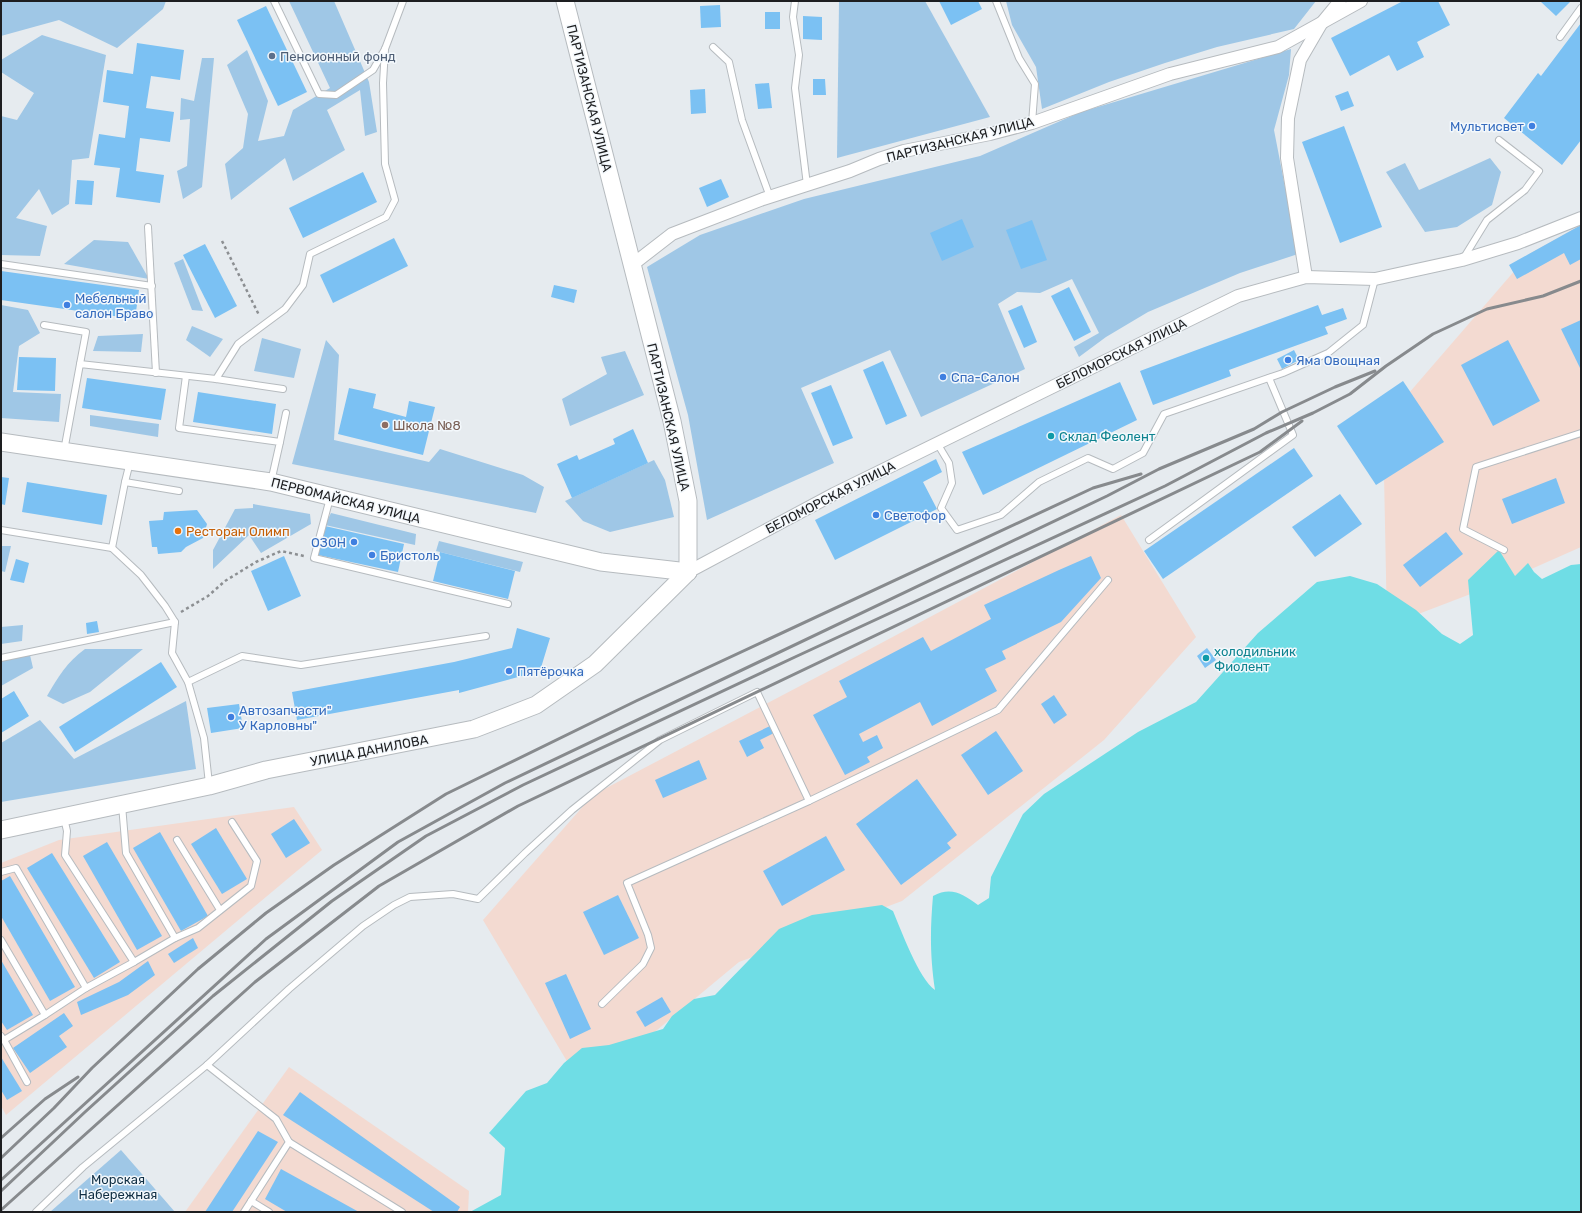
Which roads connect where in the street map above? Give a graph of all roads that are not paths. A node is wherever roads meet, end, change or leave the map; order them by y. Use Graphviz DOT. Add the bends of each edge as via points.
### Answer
graph roads {
  1 [pos="274,1"];
  2 [pos="403,1"];
  3 [pos="565,1"];
  4 [pos="795,1"];
  5 [pos="996,1"];
  6 [pos="1340,1"];
  7 [pos="1361,1"];
  8 [pos="1581,8"];
  9 [pos="1321,24"];
  10 [pos="1560,37"];
  11 [pos="713,47"];
  12 [pos="385,49"];
  13 [pos="1032,123"];
  14 [pos="1499,140"];
  15 [pos="807,185"];
  16 [pos="770,196"];
  17 [pos="1581,218"];
  18 [pos="148,227"];
  19 [pos="1462,260"];
  20 [pos="1,264"];
  21 [pos="632,265"];
  22 [pos="1306,278"];
  23 [pos="1375,279"];
  24 [pos="152,286"];
  25 [pos="44,325"];
  26 [pos="80,364"];
  27 [pos="156,373"];
  28 [pos="186,376"];
  29 [pos="1269,378"];
  30 [pos="216,379"];
  31 [pos="283,389"];
  32 [pos="286,413"];
  33 [pos="1581,433"];
  34 [pos="1,442"];
  35 [pos="280,442"];
  36 [pos="937,443"];
  37 [pos="64,451"];
  38 [pos="131,461"];
  39 [pos="125,482"];
  40 [pos="271,482"];
  41 [pos="179,491"];
  42 [pos="330,496"];
  43 [pos="1,530"];
  44 [pos="1149,540"];
  45 [pos="112,548"];
  46 [pos="1504,550"];
  47 [pos="688,572"];
  48 [pos="1108,580"];
  49 [pos="508,604"];
  50 [pos="173,620"];
  51 [pos="486,636"];
  52 [pos="1,658"];
  53 [pos="188,682"];
  54 [pos="209,786"];
  55 [pos="809,801"];
  56 [pos="122,804"];
  57 [pos="64,816"];
  58 [pos="232,822"];
  59 [pos="1,830"];
  60 [pos="177,840"];
  61 [pos="1,872"];
  62 [pos="220,910"];
  63 [pos="175,938"];
  64 [pos="1,940"];
  65 [pos="134,962"];
  66 [pos="86,988"];
  67 [pos="602,1004"];
  68 [pos="45,1015"];
  69 [pos="2,1038"];
  70 [pos="207,1065"];
  71 [pos="27,1082"];
  72 [pos="289,1142"];
  73 [pos="251,1201"];
  74 [pos="36,1212"];
  75 [pos="244,1212"];
  76 [pos="269,1212"];
  77 [pos="402,1212"];
  1 -- 12 [label="lane" via="319,94 336,95 373,70"];
  2 -- 12 [label="lane"];
  3 -- 21 [label="main road, ПАРТИЗАНСКАЯ УЛИЦА"];
  4 -- 15 [label="lane" via="793,17 799,55 795,88"];
  5 -- 13 [label="lane" via="1019,58 1034,84"];
  6 -- 9 [label="street"];
  7 -- 9 [label="street, ПАРТИЗАНСКАЯ УЛИЦА"];
  8 -- 10 [label="lane"];
  9 -- 13 [label="street, ПАРТИЗАНСКАЯ УЛИЦА" via="1278,47 1170,74"];
  9 -- 22 [label="street" via="1300,60 1288,118 1287,158"];
  11 -- 16 [label="lane" via="729,62 742,120"];
  12 -- 30 [label="lane" via="385,164 395,200 386,216 310,254 303,285 285,309 238,344"];
  13 -- 15 [label="street, ПАРТИЗАНСКАЯ УЛИЦА" via="904,151"];
  14 -- 19 [label="lane" via="1539,171 1525,190 1488,220"];
  15 -- 16 [label="street, ПАРТИЗАНСКАЯ УЛИЦА"];
  16 -- 21 [label="street, ПАРТИЗАНСКАЯ УЛИЦА" via="672,234"];
  17 -- 19 [label="street, БЕЛОМОРСКАЯ УЛИЦА" via="1518,243"];
  18 -- 24 [label="lane"];
  19 -- 23 [label="street, БЕЛОМОРСКАЯ УЛИЦА"];
  20 -- 24 [label="lane"];
  21 -- 47 [label="main road, ПАРТИЗАНСКАЯ УЛИЦА" via="672,421 688,501"];
  22 -- 23 [label="street, БЕЛОМОРСКАЯ УЛИЦА"];
  22 -- 36 [label="street, БЕЛОМОРСКАЯ УЛИЦА" via="1238,296"];
  23 -- 29 [label="lane" via="1364,325 1328,353"];
  24 -- 27 [label="lane"];
  25 -- 26 [label="lane" via="86,332"];
  26 -- 27 [label="lane"];
  26 -- 37 [label="lane"];
  27 -- 28 [label="lane"];
  28 -- 30 [label="lane"];
  28 -- 35 [label="lane" via="179,428"];
  29 -- 36 [label="lane" via="1164,414 1143,453 1113,469 1088,458 1039,482 1000,515 958,530 941,508 952,483 949,463"];
  29 -- 44 [label="lane" via="1293,435"];
  30 -- 31 [label="lane"];
  32 -- 35 [label="lane"];
  33 -- 46 [label="lane" via="1476,467 1464,529"];
  34 -- 37 [label="main road, ПЕРВОМАЙСКАЯ УЛИЦА"];
  35 -- 40 [label="lane"];
  36 -- 47 [label="street, БЕЛОМОРСКАЯ УЛИЦА" via="834,494"];
  37 -- 38 [label="main road, ПЕРВОМАЙСКАЯ УЛИЦА"];
  38 -- 39 [label="lane"];
  38 -- 40 [label="main road, ПЕРВОМАЙСКАЯ УЛИЦА"];
  39 -- 41 [label="lane"];
  39 -- 45 [label="lane"];
  40 -- 42 [label="main road, ПЕРВОМАЙСКАЯ УЛИЦА"];
  42 -- 47 [label="main road, ПЕРВОМАЙСКАЯ УЛИЦА" via="601,562"];
  42 -- 49 [label="lane" via="314,558"];
  43 -- 45 [label="lane"];
  45 -- 50 [label="lane" via="141,575"];
  47 -- 54 [label="main road, УЛИЦА ДАНИЛОВА" via="595,664 536,705 474,729 266,770"];
  48 -- 55 [label="lane" via="998,710"];
  50 -- 52 [label="lane"];
  50 -- 53 [label="lane" via="172,653"];
  51 -- 53 [label="lane" via="301,665 242,656"];
  53 -- 54 [label="lane" via="204,738"];
  54 -- 56 [label="main road, УЛИЦА ДАНИЛОВА"];
  55 -- 67 [label="lane" via="627,883 651,948 642,964"];
  55 -- 70 [label="lane" via="757,692 660,740 572,810 478,899 453,894 410,897 363,926 289,989"];
  56 -- 57 [label="main road, УЛИЦА ДАНИЛОВА"];
  56 -- 63 [label="lane" via="126,853"];
  57 -- 59 [label="main road, УЛИЦА ДАНИЛОВА"];
  57 -- 65 [label="lane" via="67,831 65,854"];
  58 -- 62 [label="lane" via="257,861 251,886"];
  60 -- 62 [label="lane"];
  61 -- 66 [label="lane" via="16,868"];
  62 -- 63 [label="lane" via="198,928"];
  63 -- 65 [label="lane"];
  64 -- 68 [label="lane"];
  65 -- 66 [label="lane"];
  66 -- 68 [label="lane"];
  68 -- 69 [label="lane"];
  69 -- 71 [label="lane"];
  70 -- 72 [label="lane" via="276,1119"];
  70 -- 74 [label="lane" via="83,1167"];
  72 -- 73 [label="lane"];
  72 -- 77 [label="lane"];
  73 -- 75 [label="lane"];
  73 -- 76 [label="lane"];
}
